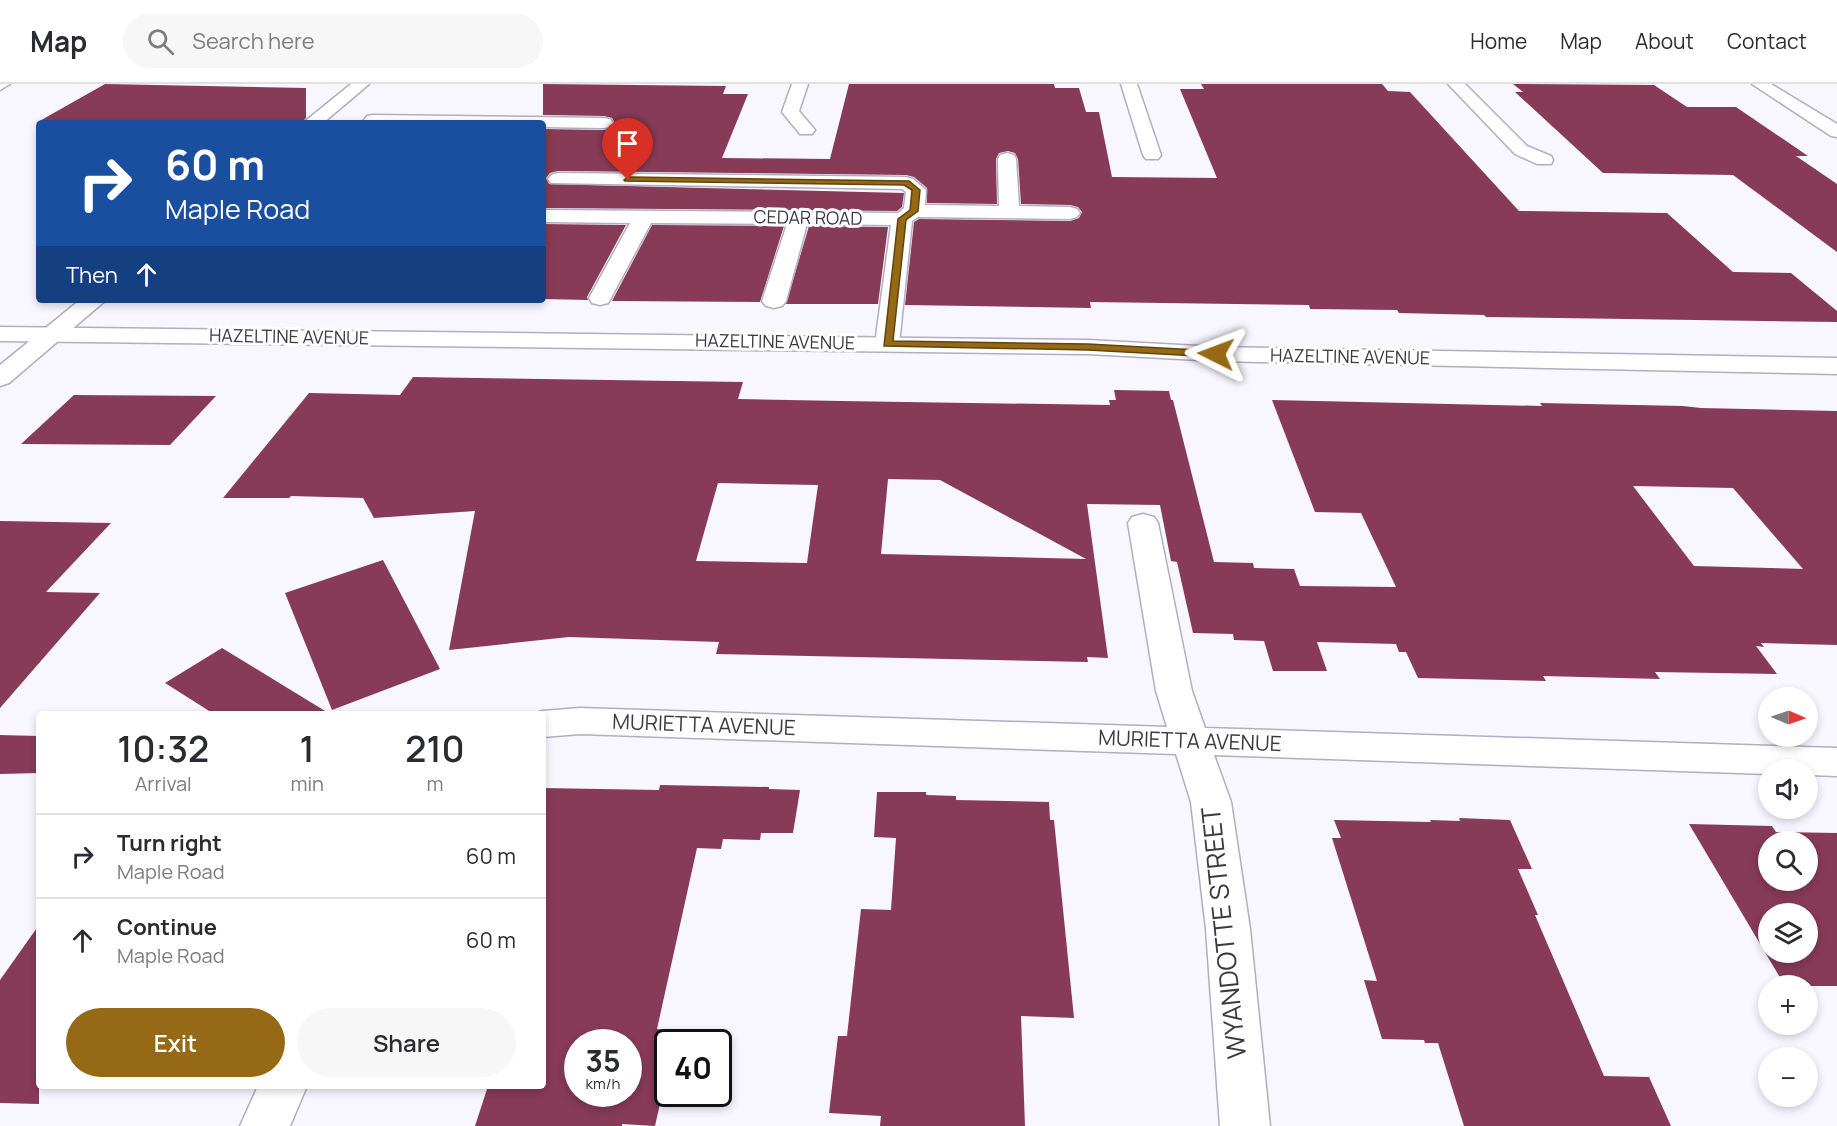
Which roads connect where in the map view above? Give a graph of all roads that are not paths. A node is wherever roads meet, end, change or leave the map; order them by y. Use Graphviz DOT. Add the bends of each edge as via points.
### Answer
graph roads {
  1 [pos="361,84"];
  2 [pos="800,84"];
  3 [pos="1129,84"];
  4 [pos="1456,84"];
  5 [pos="1760,84"];
  6 [pos="316,120"];
  7 [pos="546,123"];
  8 [pos="604,123"];
  9 [pos="806,130"];
  10 [pos="1837,132"];
  11 [pos="1152,155"];
  12 [pos="1007,159"];
  13 [pos="1544,160"];
  14 [pos="569,162"];
  15 [pos="1009,212"];
  16 [pos="1070,213"];
  17 [pos="908,215"];
  18 [pos="546,216"];
  19 [pos="644,216"];
  20 [pos="799,218"];
  21 [pos="600,298"];
  22 [pos="774,301"];
  23 [pos="90,303"];
  24 [pos="0,334"];
  25 [pos="53,334"];
  26 [pos="887,344"];
  27 [pos="1837,366"];
  28 [pos="0,378"];
  29 [pos="1143,523"];
  30 [pos="546,724"];
  31 [pos="1192,742"];
  32 [pos="1837,762"];
  33 [pos="282,1089"];
  34 [pos="265,1126"];
  35 [pos="1245,1126"];
  1 -- 6 [label="street"];
  2 -- 9 [label="street" via="790,112"];
  3 -- 11 [label="street"];
  4 -- 13 [label="street" via="1521,150"];
  5 -- 10 [label="street"];
  7 -- 8 [label="street"];
  12 -- 15 [label="street"];
  14 -- 17 [label="street" via="553,186 906,183 916,190"];
  15 -- 16 [label="street, CEDAR ROAD"];
  15 -- 17 [label="street, CEDAR ROAD"];
  17 -- 20 [label="street, CEDAR ROAD"];
  17 -- 26 [label="street"];
  18 -- 19 [label="street, CEDAR ROAD"];
  19 -- 20 [label="street, CEDAR ROAD"];
  19 -- 21 [label="street"];
  20 -- 22 [label="street"];
  23 -- 25 [label="street"];
  24 -- 25 [label="street, HAZELTINE AVENUE"];
  25 -- 26 [label="street, HAZELTINE AVENUE"];
  25 -- 28 [label="street"];
  26 -- 27 [label="street, HAZELTINE AVENUE"];
  29 -- 31 [label="street, WYANDOTTE STREET" via="1174,691"];
  30 -- 31 [label="street, MURIETTA AVENUE" via="592,721"];
  31 -- 32 [label="street, MURIETTA AVENUE"];
  31 -- 35 [label="street, WYANDOTTE STREET" via="1213,813 1228,929"];
  33 -- 34 [label="street"];
}
